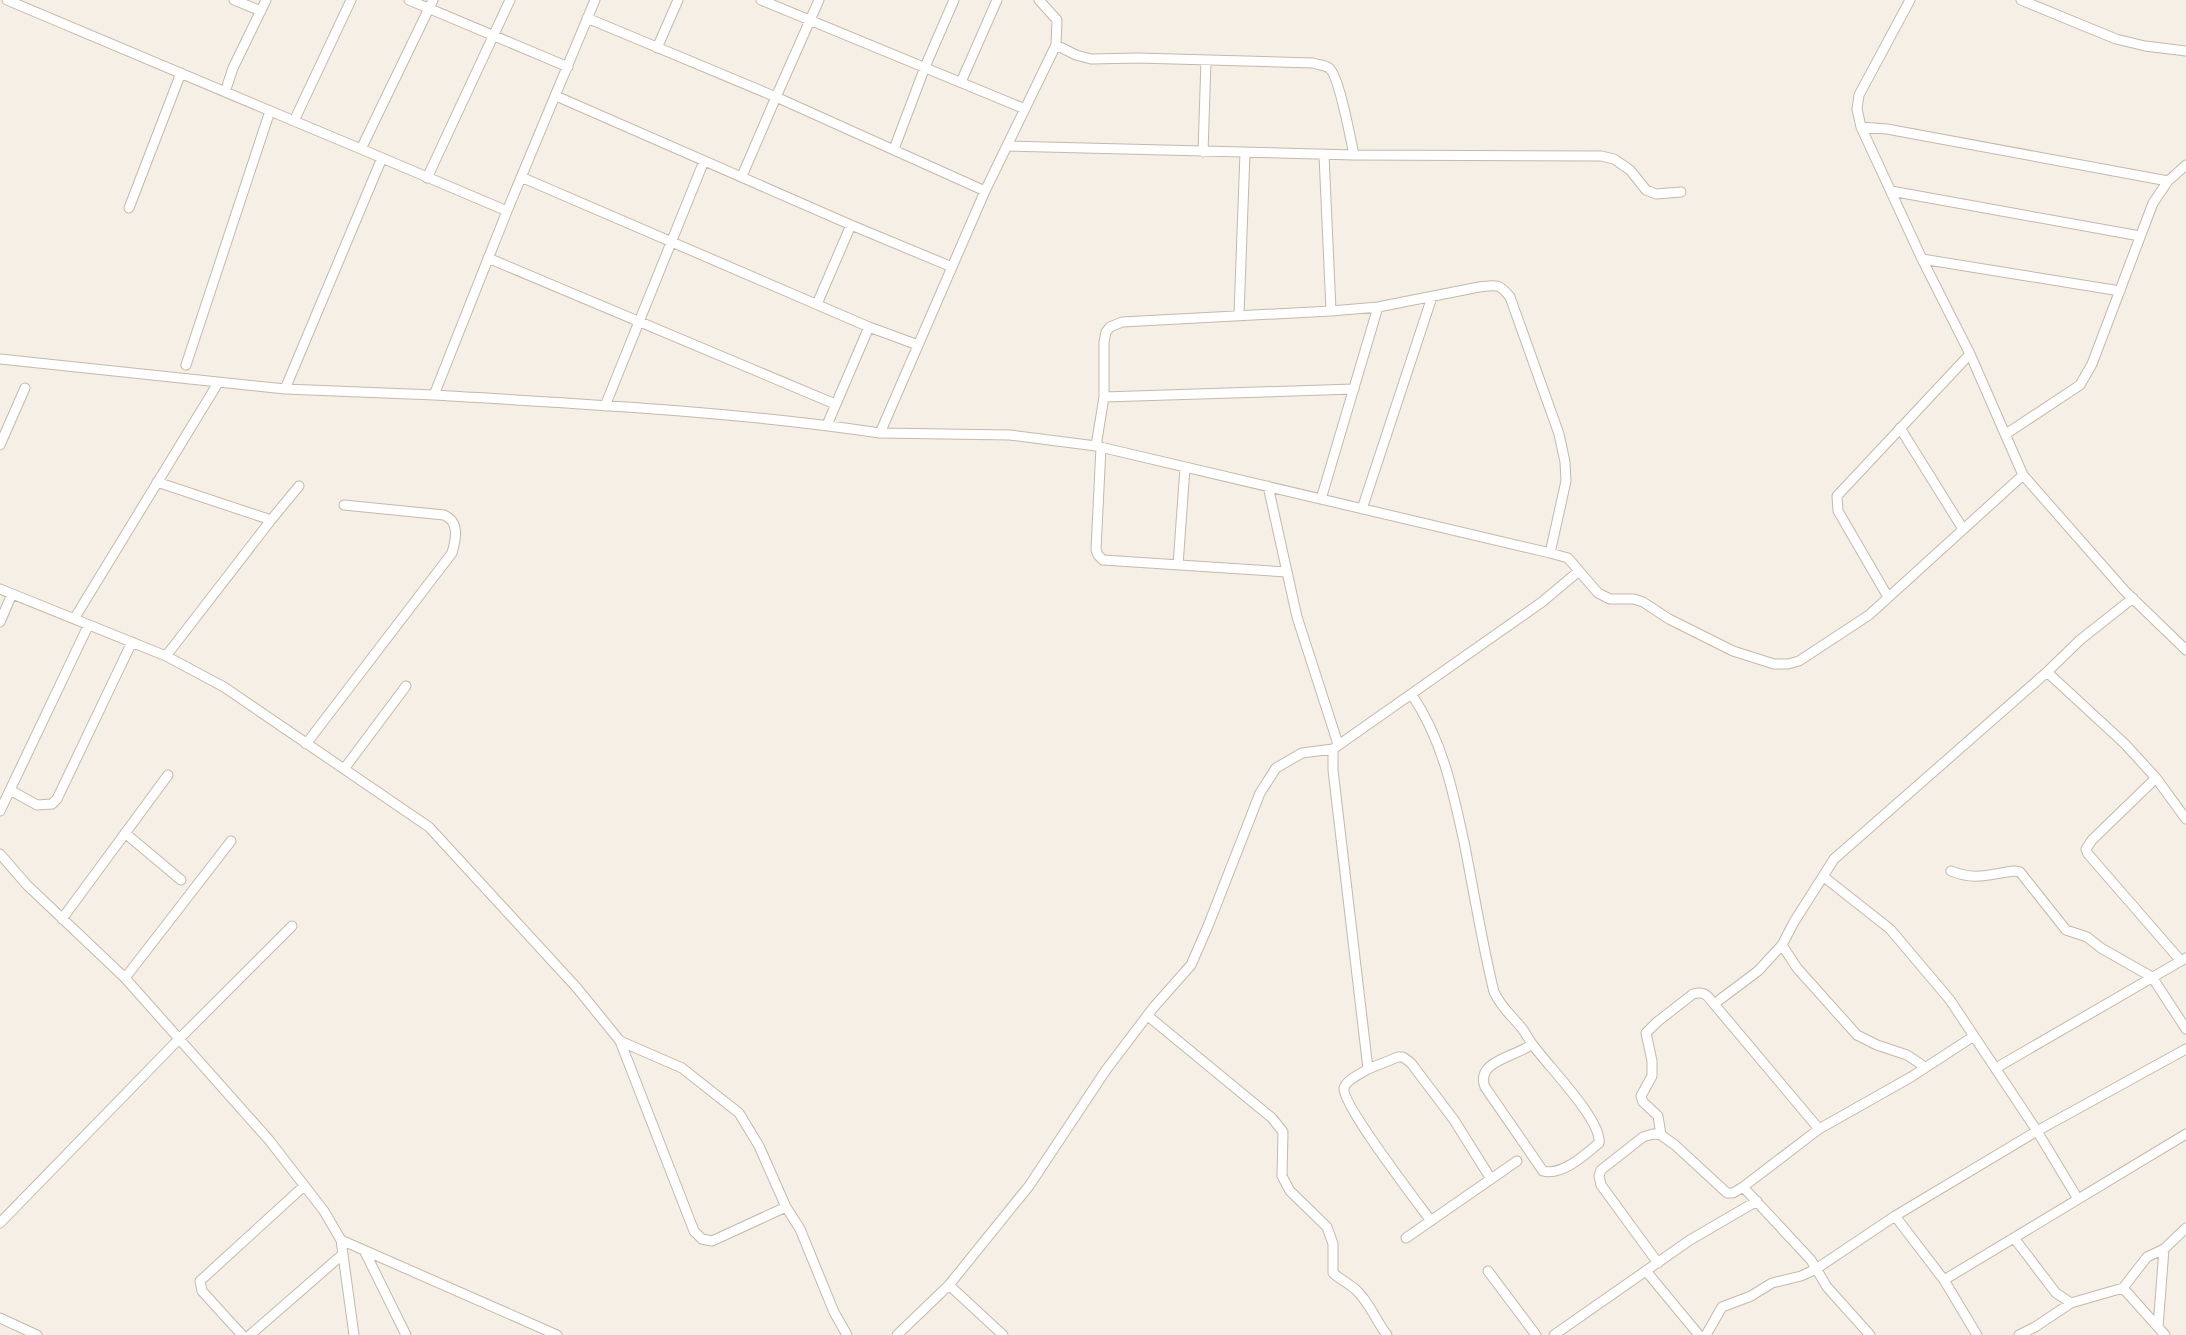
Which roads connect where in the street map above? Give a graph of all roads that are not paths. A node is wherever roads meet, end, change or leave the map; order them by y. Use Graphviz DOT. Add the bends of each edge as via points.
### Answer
graph roads {
  1 [pos="8,0"];
  2 [pos="234,0"];
  3 [pos="266,0"];
  4 [pos="351,0"];
  5 [pos="409,0"];
  6 [pos="510,0"];
  7 [pos="595,0"];
  8 [pos="678,0"];
  9 [pos="761,0"];
  10 [pos="819,0"];
  11 [pos="954,0"];
  12 [pos="997,0"];
  13 [pos="1039,0"];
  14 [pos="1910,0"];
  15 [pos="2021,0"];
  16 [pos="431,4"];
  17 [pos="261,11"];
  18 [pos="587,18"];
  19 [pos="810,21"];
  20 [pos="493,36"];
  21 [pos="1056,45"];
  22 [pos="657,48"];
  23 [pos="2186,51"];
  24 [pos="1206,60"];
  25 [pos="568,67"];
  26 [pos="925,67"];
  27 [pos="181,72"];
  28 [pos="962,82"];
  29 [pos="225,92"];
  30 [pos="556,96"];
  31 [pos="776,97"];
  32 [pos="1025,109"];
  33 [pos="270,111"];
  34 [pos="294,121"];
  35 [pos="1861,127"];
  36 [pos="1008,146"];
  37 [pos="361,149"];
  38 [pos="894,149"];
  39 [pos="1204,152"];
  40 [pos="1245,153"];
  41 [pos="1324,155"];
  42 [pos="1354,156"];
  43 [pos="382,158"];
  44 [pos="704,161"];
  45 [pos="2186,165"];
  46 [pos="742,176"];
  47 [pos="521,177"];
  48 [pos="426,178"];
  49 [pos="2168,181"];
  50 [pos="985,191"];
  51 [pos="1891,191"];
  52 [pos="1681,192"];
  53 [pos="129,208"];
  54 [pos="507,211"];
  55 [pos="851,226"];
  56 [pos="2140,236"];
  57 [pos="673,242"];
  58 [pos="488,258"];
  59 [pos="1922,259"];
  60 [pos="952,267"];
  61 [pos="2120,291"];
  62 [pos="1432,298"];
  63 [pos="817,304"];
  64 [pos="1378,307"];
  65 [pos="1331,311"];
  66 [pos="1239,314"];
  67 [pos="640,322"];
  68 [pos="869,327"];
  69 [pos="918,345"];
  70 [pos="1970,354"];
  71 [pos="0,359"];
  72 [pos="186,365"];
  73 [pos="218,383"];
  74 [pos="25,388"];
  75 [pos="285,389"];
  76 [pos="1354,389"];
  77 [pos="434,395"];
  78 [pos="1104,397"];
  79 [pos="835,404"];
  80 [pos="605,406"];
  81 [pos="827,425"];
  82 [pos="1900,428"];
  83 [pos="880,433"];
  84 [pos="2006,434"];
  85 [pos="0,445"];
  86 [pos="1099,447"];
  87 [pos="1185,468"];
  88 [pos="2023,475"];
  89 [pos="157,482"];
  90 [pos="299,486"];
  91 [pos="1268,486"];
  92 [pos="1321,499"];
  93 [pos="344,505"];
  94 [pos="1362,509"];
  95 [pos="271,520"];
  96 [pos="1963,529"];
  97 [pos="1550,553"];
  98 [pos="1178,565"];
  99 [pos="1579,571"];
  100 [pos="1286,572"];
  101 [pos="0,589"];
  102 [pos="12,594"];
  103 [pos="1888,597"];
  104 [pos="2133,598"];
  105 [pos="74,619"];
  106 [pos="0,622"];
  107 [pos="88,626"];
  108 [pos="132,642"];
  109 [pos="2186,650"];
  110 [pos="166,656"];
  111 [pos="2047,672"];
  112 [pos="406,686"];
  113 [pos="1412,695"];
  114 [pos="306,744"];
  115 [pos="1336,746"];
  116 [pos="344,769"];
  117 [pos="168,775"];
  118 [pos="2156,778"];
  119 [pos="10,790"];
  120 [pos="0,811"];
  121 [pos="2186,819"];
  122 [pos="125,833"];
  123 [pos="230,841"];
  124 [pos="0,854"];
  125 [pos="1951,871"];
  126 [pos="1824,877"];
  127 [pos="181,880"];
  128 [pos="62,919"];
  129 [pos="292,926"];
  130 [pos="1782,945"];
  131 [pos="2183,959"];
  132 [pos="2152,977"];
  133 [pos="125,978"];
  134 [pos="1714,1004"];
  135 [pos="1148,1016"];
  136 [pos="2186,1028"];
  137 [pos="1974,1036"];
  138 [pos="179,1039"];
  139 [pos="620,1041"];
  140 [pos="1532,1044"];
  141 [pos="2186,1050"];
  142 [pos="1925,1067"];
  143 [pos="1996,1068"];
  144 [pos="1368,1069"];
  145 [pos="1818,1129"];
  146 [pos="2037,1131"];
  147 [pos="2186,1134"];
  148 [pos="1661,1135"];
  149 [pos="1517,1161"];
  150 [pos="1492,1179"];
  151 [pos="304,1186"];
  152 [pos="1743,1187"];
  153 [pos="2078,1199"];
  154 [pos="1757,1201"];
  155 [pos="786,1207"];
  156 [pos="1895,1216"];
  157 [pos="1431,1221"];
  158 [pos="0,1223"];
  159 [pos="2186,1228"];
  160 [pos="1406,1238"];
  161 [pos="2014,1238"];
  162 [pos="341,1240"];
  163 [pos="2164,1249"];
  164 [pos="364,1250"];
  165 [pos="343,1254"];
  166 [pos="1658,1263"];
  167 [pos="1816,1269"];
  168 [pos="1488,1271"];
  169 [pos="1646,1271"];
  170 [pos="1944,1280"];
  171 [pos="949,1285"];
  172 [pos="2122,1288"];
  173 [pos="2071,1303"];
  174 [pos="0,1318"];
  175 [pos="2158,1327"];
  176 [pos="37,1335"];
  177 [pos="242,1335"];
  178 [pos="250,1335"];
  179 [pos="354,1335"];
  180 [pos="406,1335"];
  181 [pos="557,1335"];
  182 [pos="848,1335"];
  183 [pos="897,1335"];
  184 [pos="1003,1335"];
  185 [pos="1387,1335"];
  186 [pos="1536,1335"];
  187 [pos="1554,1335"];
  188 [pos="1699,1335"];
  189 [pos="1706,1335"];
  190 [pos="1870,1335"];
  191 [pos="1977,1335"];
  192 [pos="2019,1335"];
  193 [pos="2165,1335"];
  1 -- 27 [label="street"];
  2 -- 17 [label="street"];
  3 -- 17 [label="street"];
  4 -- 34 [label="street"];
  5 -- 16 [label="street"];
  6 -- 20 [label="street"];
  7 -- 18 [label="street"];
  8 -- 22 [label="street"];
  9 -- 19 [label="street"];
  10 -- 19 [label="street"];
  11 -- 26 [label="street"];
  12 -- 28 [label="street"];
  13 -- 21 [label="street" via="1057,20"];
  14 -- 35 [label="street" via="1859,95"];
  15 -- 23 [label="street" via="2116,39"];
  16 -- 20 [label="street"];
  16 -- 37 [label="street"];
  17 -- 29 [label="street"];
  18 -- 22 [label="street"];
  18 -- 25 [label="street"];
  19 -- 26 [label="street"];
  19 -- 31 [label="street"];
  20 -- 25 [label="street"];
  20 -- 48 [label="street"];
  21 -- 24 [label="street" via="1091,59"];
  21 -- 32 [label="street"];
  22 -- 31 [label="street"];
  24 -- 39 [label="street"];
  24 -- 42 [label="street" via="1314,63 1328,67 1339,88"];
  25 -- 30 [label="street"];
  26 -- 28 [label="street"];
  26 -- 38 [label="street"];
  27 -- 29 [label="street"];
  27 -- 53 [label="street"];
  28 -- 32 [label="street"];
  29 -- 33 [label="street"];
  30 -- 44 [label="street"];
  30 -- 47 [label="street"];
  31 -- 38 [label="street"];
  31 -- 46 [label="street"];
  32 -- 36 [label="street"];
  33 -- 34 [label="street"];
  33 -- 72 [label="street"];
  34 -- 37 [label="street"];
  35 -- 49 [label="street" via="1887,129"];
  35 -- 51 [label="street"];
  36 -- 39 [label="street"];
  36 -- 50 [label="street"];
  37 -- 43 [label="street"];
  38 -- 50 [label="street"];
  39 -- 40 [label="street"];
  40 -- 41 [label="street"];
  40 -- 66 [label="street"];
  41 -- 42 [label="street"];
  41 -- 65 [label="street"];
  42 -- 52 [label="street" via="1601,156 1614,159 1630,170 1646,190 1656,194"];
  43 -- 48 [label="street"];
  43 -- 75 [label="street"];
  44 -- 46 [label="street"];
  44 -- 57 [label="street"];
  45 -- 49 [label="street"];
  46 -- 55 [label="street"];
  47 -- 54 [label="street"];
  47 -- 57 [label="street"];
  48 -- 54 [label="street"];
  49 -- 56 [label="street" via="2153,203"];
  50 -- 60 [label="street"];
  51 -- 56 [label="street"];
  51 -- 59 [label="street"];
  54 -- 58 [label="street"];
  55 -- 60 [label="street"];
  55 -- 63 [label="street"];
  56 -- 61 [label="street"];
  57 -- 63 [label="street"];
  57 -- 67 [label="street"];
  58 -- 67 [label="street"];
  58 -- 77 [label="street"];
  59 -- 61 [label="street"];
  59 -- 70 [label="street"];
  60 -- 69 [label="street"];
  61 -- 84 [label="street" via="2092,364 2080,385"];
  62 -- 64 [label="street"];
  62 -- 94 [label="street"];
  62 -- 97 [label="street" via="1496,285 1510,297 1559,434 1565,462 1566,481"];
  63 -- 68 [label="street"];
  64 -- 65 [label="street"];
  64 -- 76 [label="street"];
  65 -- 66 [label="street"];
  66 -- 78 [label="street" via="1122,322 1110,327 1104,342"];
  67 -- 79 [label="street"];
  67 -- 80 [label="street"];
  68 -- 69 [label="street"];
  68 -- 79 [label="street"];
  69 -- 83 [label="street"];
  70 -- 82 [label="street"];
  70 -- 84 [label="street"];
  71 -- 73 [label="street"];
  73 -- 75 [label="street"];
  73 -- 89 [label="street"];
  74 -- 85 [label="street"];
  75 -- 77 [label="street"];
  76 -- 78 [label="street"];
  76 -- 92 [label="street"];
  77 -- 80 [label="street"];
  78 -- 86 [label="street"];
  79 -- 81 [label="street"];
  80 -- 81 [label="street"];
  81 -- 83 [label="street"];
  82 -- 96 [label="street"];
  82 -- 103 [label="street" via="1836,500 1838,511"];
  83 -- 86 [label="street" via="1010,435"];
  84 -- 88 [label="street"];
  86 -- 87 [label="street"];
  86 -- 98 [label="street" via="1098,555 1103,560"];
  87 -- 91 [label="street"];
  87 -- 98 [label="street"];
  88 -- 96 [label="street"];
  88 -- 104 [label="street"];
  89 -- 95 [label="street"];
  89 -- 105 [label="street"];
  90 -- 95 [label="street"];
  91 -- 92 [label="street"];
  91 -- 100 [label="street"];
  92 -- 94 [label="street"];
  93 -- 114 [label="street" via="444,515 454,525 456,537 452,554"];
  94 -- 97 [label="street"];
  95 -- 110 [label="street"];
  96 -- 103 [label="street"];
  97 -- 99 [label="street" via="1568,558"];
  98 -- 100 [label="street"];
  99 -- 103 [label="street" via="1604,597 1634,599 1733,651 1774,664 1788,664 1810,656 1869,615"];
  99 -- 113 [label="street" via="1542,602"];
  100 -- 115 [label="street"];
  101 -- 102 [label="street"];
  102 -- 105 [label="street"];
  102 -- 106 [label="street"];
  104 -- 109 [label="street"];
  104 -- 111 [label="street" via="2080,640"];
  105 -- 107 [label="street"];
  107 -- 108 [label="street"];
  107 -- 119 [label="street"];
  108 -- 110 [label="street"];
  108 -- 119 [label="street" via="57,799 52,804 38,804"];
  110 -- 114 [label="street" via="224,687"];
  111 -- 118 [label="street" via="2125,744"];
  111 -- 126 [label="street" via="1834,859"];
  112 -- 116 [label="street"];
  113 -- 115 [label="street"];
  113 -- 140 [label="street" via="1440,748 1454,797 1494,992 1501,1007"];
  114 -- 116 [label="street"];
  115 -- 135 [label="street" via="1302,753 1276,768 1260,793 1191,965"];
  115 -- 144 [label="street" via="1333,770"];
  116 -- 139 [label="street" via="429,827 577,988"];
  117 -- 122 [label="street"];
  118 -- 121 [label="street"];
  118 -- 131 [label="street" via="2086,849"];
  119 -- 120 [label="street"];
  122 -- 127 [label="street"];
  122 -- 128 [label="street"];
  123 -- 133 [label="street"];
  124 -- 128 [label="street"];
  125 -- 132 [label="street" via="1965,877 2020,872 2066,930 2087,937"];
  126 -- 130 [label="street"];
  126 -- 137 [label="street" via="1890,929 1950,1000"];
  128 -- 133 [label="street"];
  129 -- 138 [label="street"];
  130 -- 134 [label="street" via="1758,971"];
  130 -- 142 [label="street" via="1797,968 1857,1035 1907,1055"];
  131 -- 132 [label="street"];
  132 -- 136 [label="street"];
  132 -- 143 [label="street"];
  133 -- 138 [label="street"];
  134 -- 145 [label="street"];
  134 -- 148 [label="street" via="1706,994 1693,994 1646,1033 1652,1076 1641,1096 1658,1116"];
  135 -- 171 [label="street" via="1106,1070 1029,1186"];
  135 -- 185 [label="street" via="1272,1118 1283,1132 1282,1176 1290,1191 1327,1227 1333,1244 1333,1273 1355,1289"];
  137 -- 142 [label="street"];
  137 -- 143 [label="street"];
  138 -- 151 [label="street"];
  138 -- 158 [label="street"];
  139 -- 155 [label="street" via="682,1068 739,1113 762,1153"];
  139 -- 155 [label="street" via="694,1231 702,1239 712,1241"];
  140 -- 140 [label="street" via="1574,1095 1600,1137 1591,1150 1558,1172 1543,1171 1482,1079 1491,1065"];
  141 -- 146 [label="street"];
  142 -- 145 [label="street"];
  143 -- 146 [label="street"];
  144 -- 150 [label="street" via="1398,1057 1411,1063 1454,1120"];
  144 -- 157 [label="street" via="1345,1085 1348,1100 1368,1134"];
  145 -- 152 [label="street"];
  146 -- 153 [label="street"];
  146 -- 156 [label="street"];
  147 -- 153 [label="street"];
  148 -- 152 [label="street" via="1727,1194"];
  148 -- 166 [label="street" via="1653,1134 1636,1142 1601,1170 1599,1176"];
  149 -- 150 [label="street"];
  150 -- 157 [label="street"];
  151 -- 162 [label="street"];
  151 -- 177 [label="street" via="200,1281 202,1291"];
  152 -- 154 [label="street"];
  153 -- 161 [label="street"];
  154 -- 166 [label="street" via="1690,1240"];
  154 -- 167 [label="street"];
  155 -- 182 [label="street" via="800,1229 834,1312"];
  156 -- 167 [label="street"];
  156 -- 170 [label="street"];
  157 -- 160 [label="street"];
  159 -- 163 [label="street"];
  161 -- 170 [label="street"];
  161 -- 173 [label="street" via="2056,1293"];
  162 -- 164 [label="street"];
  162 -- 165 [label="street"];
  163 -- 172 [label="street" via="2147,1258"];
  163 -- 175 [label="street"];
  164 -- 180 [label="street"];
  164 -- 181 [label="street"];
  165 -- 178 [label="street"];
  165 -- 179 [label="street"];
  166 -- 169 [label="street"];
  167 -- 189 [label="street" via="1772,1283 1751,1296 1722,1306"];
  167 -- 190 [label="street" via="1827,1287"];
  168 -- 186 [label="street"];
  169 -- 187 [label="street"];
  169 -- 188 [label="street"];
  170 -- 191 [label="street"];
  171 -- 183 [label="street"];
  171 -- 184 [label="street"];
  172 -- 173 [label="street"];
  172 -- 175 [label="street"];
  173 -- 192 [label="street"];
  174 -- 176 [label="street"];
  175 -- 193 [label="street"];
}
